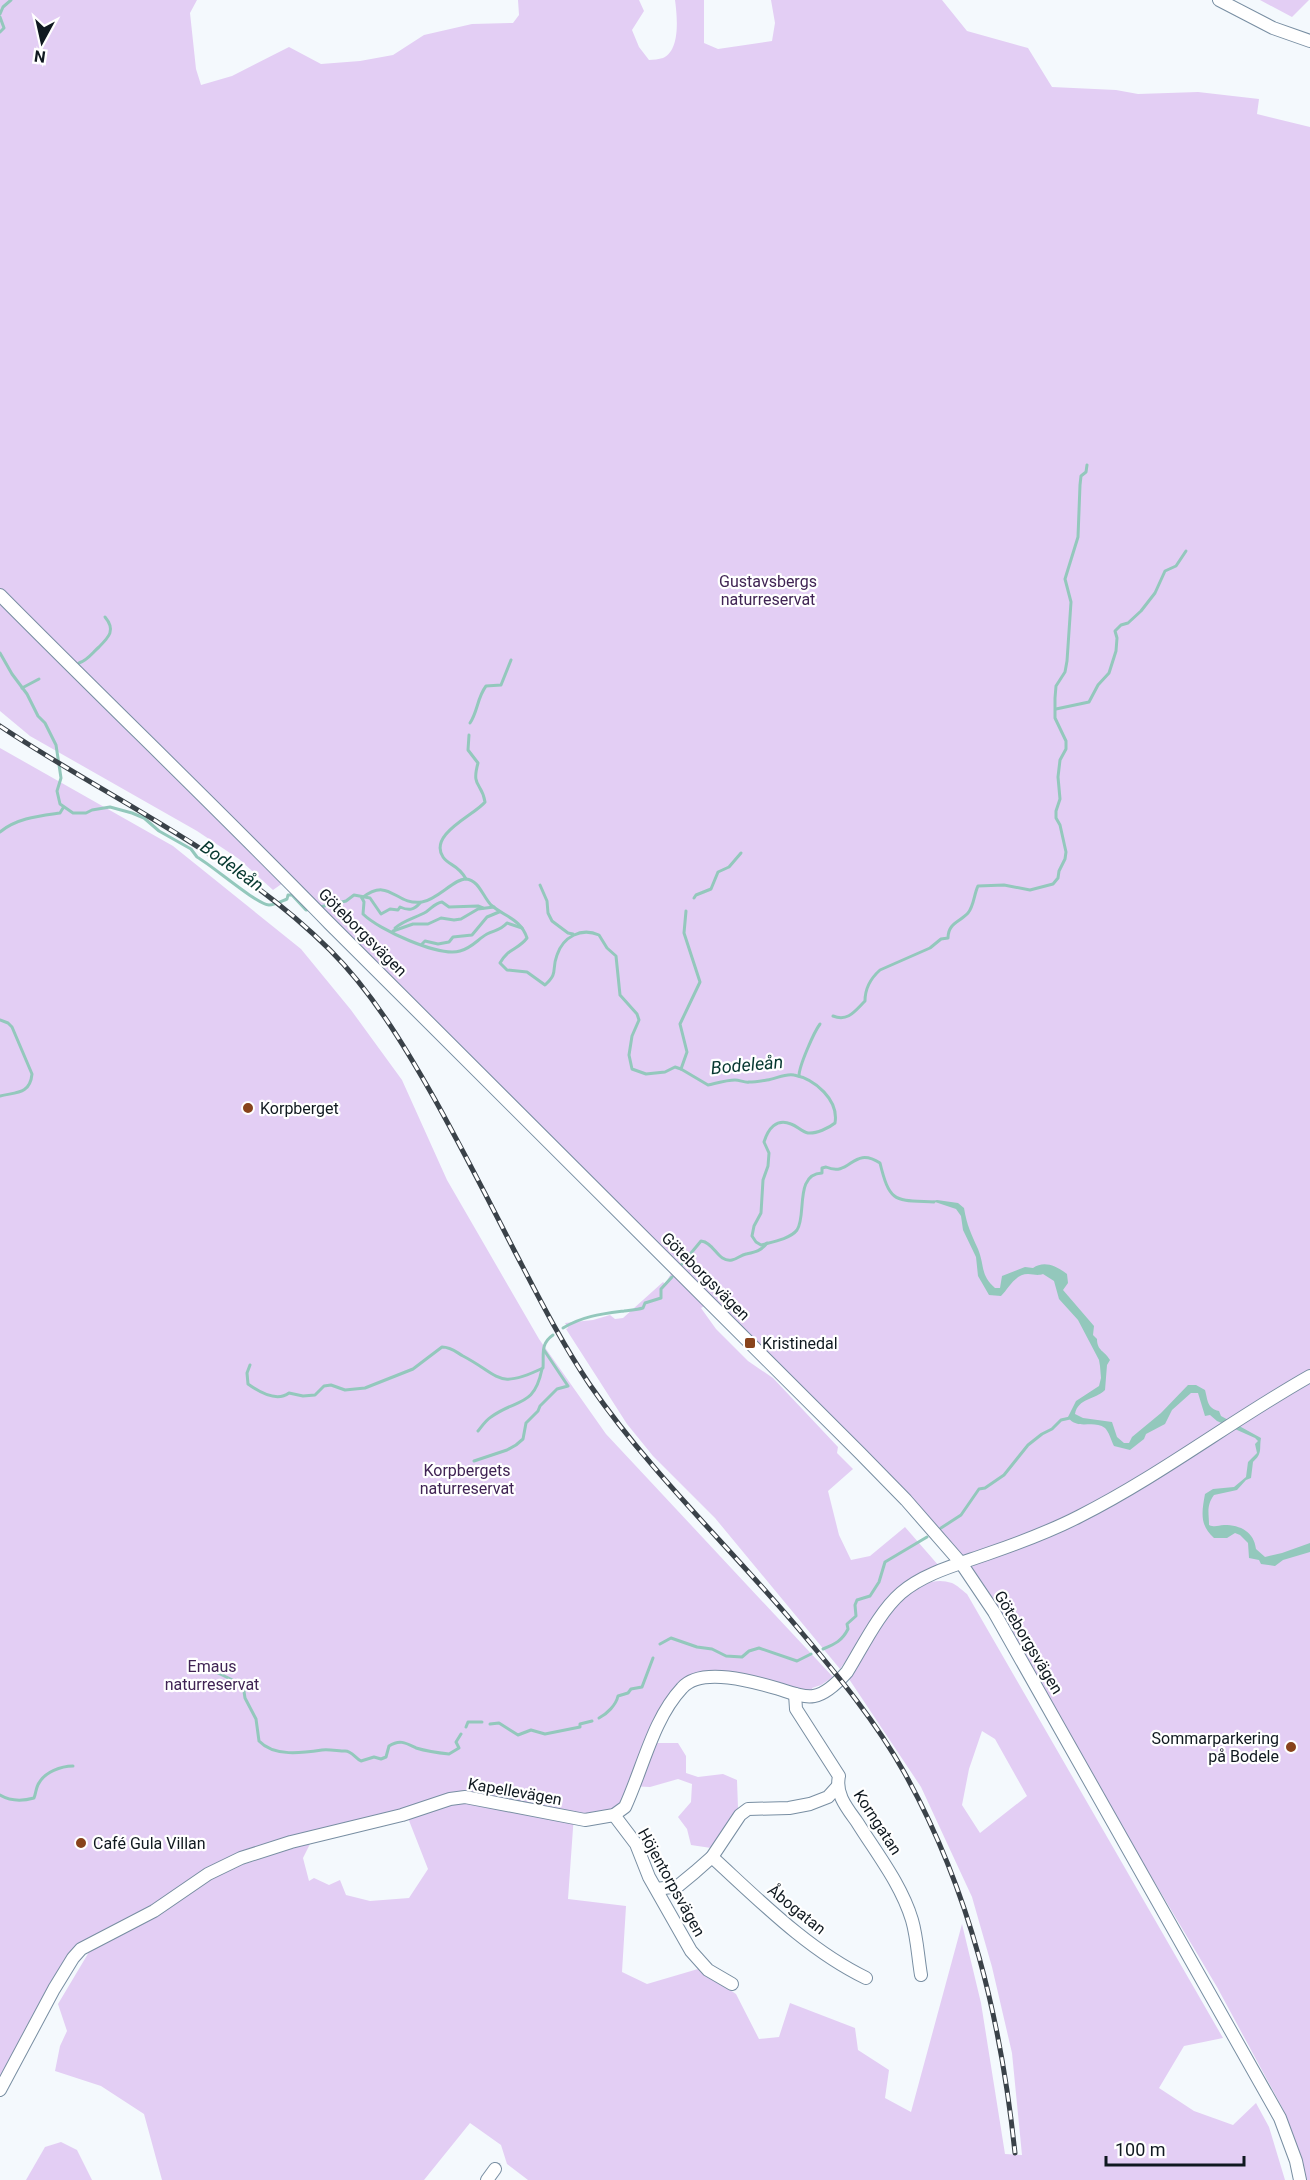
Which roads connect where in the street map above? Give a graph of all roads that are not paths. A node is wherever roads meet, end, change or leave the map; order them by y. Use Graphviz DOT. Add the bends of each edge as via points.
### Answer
graph roads {
  1 [pos="1219,0"];
  2 [pos="1310,41"];
  3 [pos="0,595"];
  4 [pos="1310,1376"];
  5 [pos="961,1563"];
  6 [pos="795,1694"];
  7 [pos="837,1787"];
  8 [pos="614,1815"];
  9 [pos="712,1857"];
  10 [pos="657,1889"];
  11 [pos="921,1975"];
  12 [pos="866,1978"];
  13 [pos="732,1983"];
  14 [pos="0,2090"];
  15 [pos="495,2169"];
  16 [pos="487,2180"];
  17 [pos="1300,2180"];
  1 -- 2 [label="street"];
  3 -- 5 [label="street, Göteborgsvägen" via="861,1453"];
  4 -- 5 [label="street" via="1125,1492 1029,1538"];
  5 -- 6 [label="street" via="900,1593 840,1680 821,1694"];
  5 -- 17 [label="street, Göteborgsvägen" via="1026,1667 1280,2118"];
  6 -- 7 [label="street, Korngatan" via="796,1709 839,1776"];
  6 -- 8 [label="street" via="732,1678 708,1677 683,1686 664,1714 625,1807"];
  7 -- 9 [label="street" via="828,1797 810,1804 748,1809"];
  7 -- 11 [label="street, Korngatan" via="902,1896 912,1919"];
  8 -- 10 [label="street, Höjentorpsvägen" via="636,1844"];
  8 -- 14 [label="street, Kapellevägen" via="585,1820 458,1798 241,1858 208,1874 154,1911 81,1948 54,1989"];
  9 -- 10 [label="street" via="678,1886"];
  9 -- 12 [label="street, Åbogatan" via="785,1922 848,1970"];
  10 -- 13 [label="street, Höjentorpsvägen" via="691,1950 708,1970"];
  15 -- 16 [label="street"];
}
